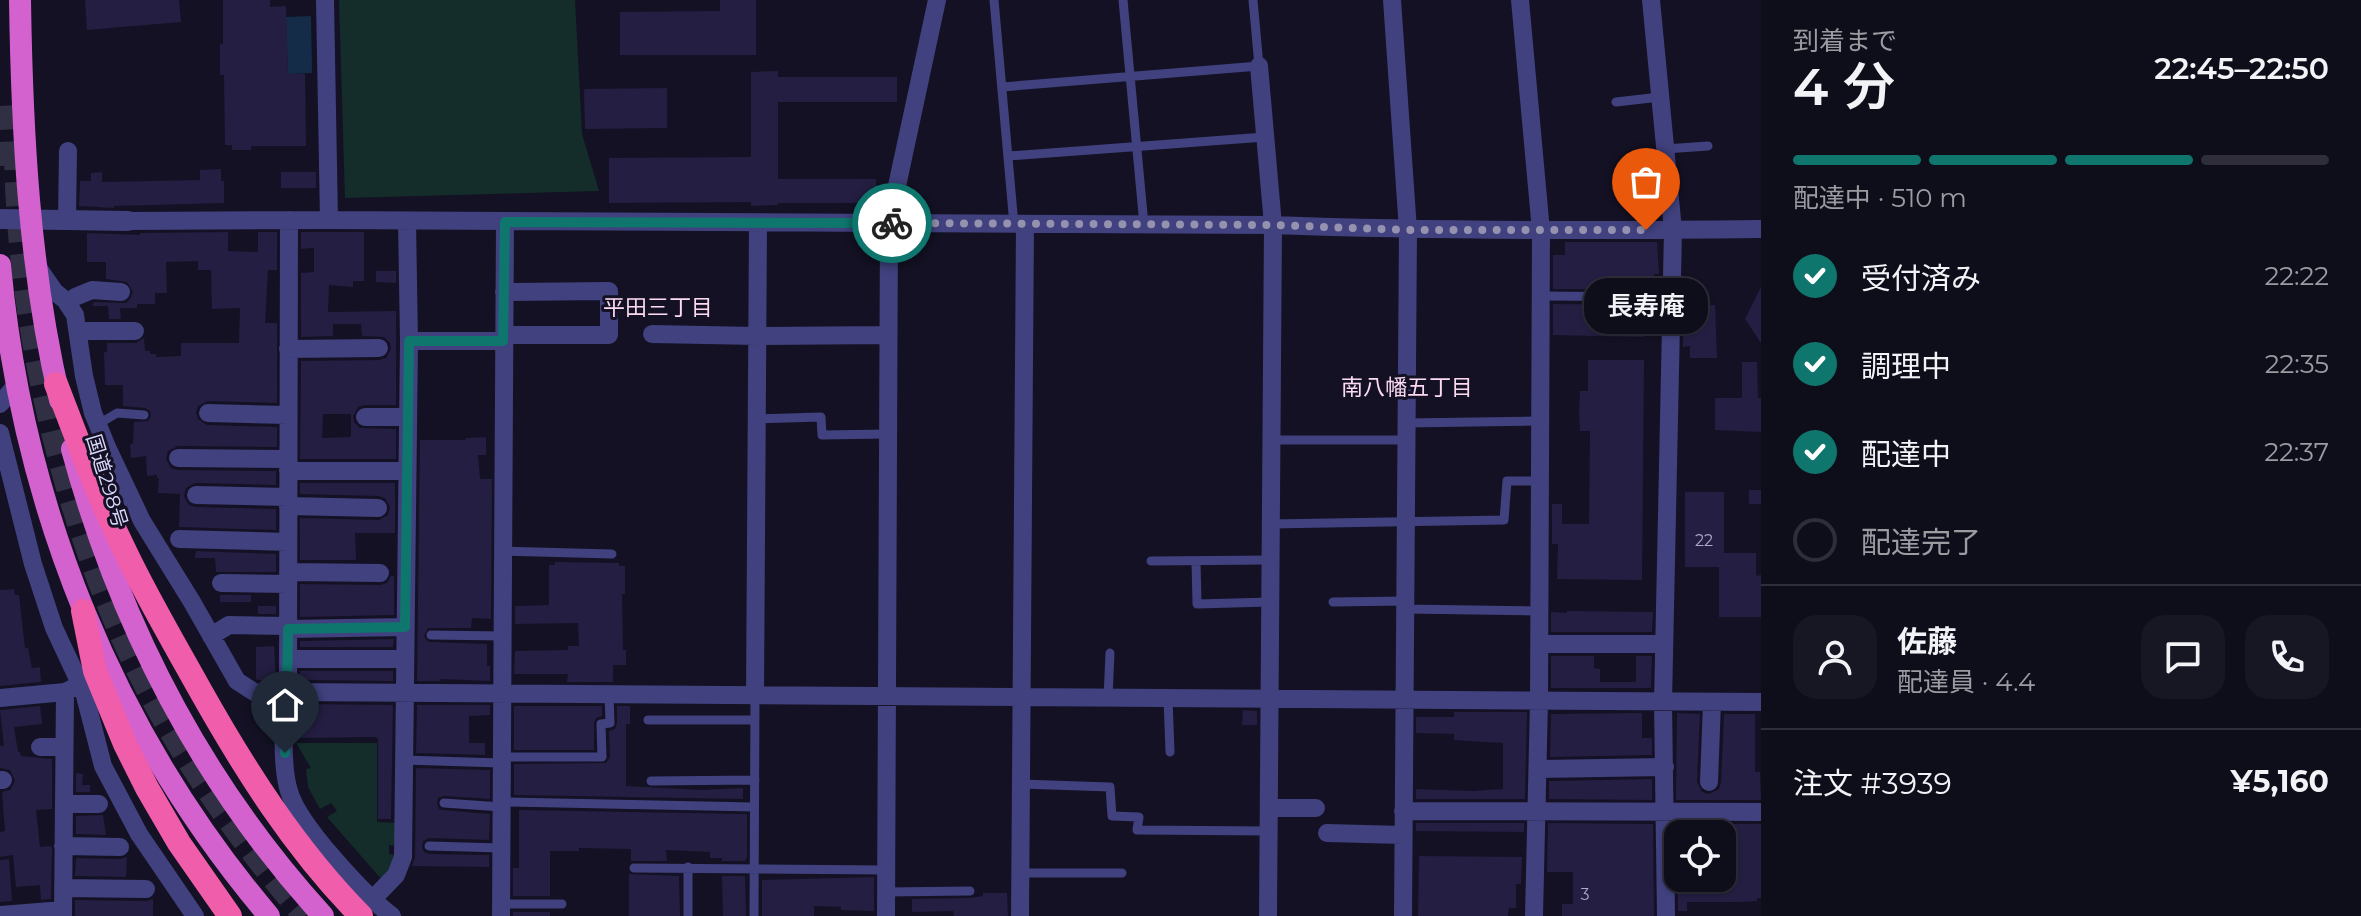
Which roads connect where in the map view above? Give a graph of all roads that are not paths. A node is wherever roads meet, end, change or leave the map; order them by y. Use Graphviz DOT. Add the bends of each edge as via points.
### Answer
graph roads {
  1 [pos="20,0"];
  2 [pos="31,0"];
  3 [pos="325,0"];
  4 [pos="937,0"];
  5 [pos="994,0"];
  6 [pos="1123,0"];
  7 [pos="1253,0"];
  8 [pos="1392,0"];
  9 [pos="1520,0"];
  10 [pos="1651,0"];
  11 [pos="1259,66"];
  12 [pos="1130,76"];
  13 [pos="1002,87"];
  14 [pos="1660,97"];
  15 [pos="1616,102"];
  16 [pos="22,117"];
  17 [pos="1265,137"];
  18 [pos="1136,146"];
  19 [pos="1708,146"];
  20 [pos="1665,149"];
  21 [pos="68,151"];
  22 [pos="1008,156"];
  23 [pos="0,219"];
  24 [pos="31,219"];
  25 [pos="67,220"];
  26 [pos="289,220"];
  27 [pos="329,220"];
  28 [pos="128,221"];
  29 [pos="407,221"];
  30 [pos="505,222"];
  31 [pos="758,223"];
  32 [pos="889,223"];
  33 [pos="1020,224"];
  34 [pos="1144,225"];
  35 [pos="1273,225"];
  36 [pos="1761,229"];
  37 [pos="1408,230"];
  38 [pos="1673,230"];
  39 [pos="1541,231"];
  40 [pos="36,263"];
  41 [pos="0,265"];
  42 [pos="121,292"];
  43 [pos="504,292"];
  44 [pos="1541,296"];
  45 [pos="75,297"];
  46 [pos="1671,297"];
  47 [pos="87,331"];
  48 [pos="135,331"];
  49 [pos="652,334"];
  50 [pos="888,335"];
  51 [pos="757,336"];
  52 [pos="503,338"];
  53 [pos="409,341"];
  54 [pos="379,348"];
  55 [pos="288,349"];
  56 [pos="17,384"];
  57 [pos="56,384"];
  58 [pos="0,404"];
  59 [pos="208,413"];
  60 [pos="144,415"];
  61 [pos="288,415"];
  62 [pos="365,417"];
  63 [pos="406,417"];
  64 [pos="757,419"];
  65 [pos="1540,421"];
  66 [pos="97,425"];
  67 [pos="1406,432"];
  68 [pos="0,433"];
  69 [pos="887,434"];
  70 [pos="1271,440"];
  71 [pos="178,458"];
  72 [pos="288,465"];
  73 [pos="406,471"];
  74 [pos="6,481"];
  75 [pos="1540,481"];
  76 [pos="196,495"];
  77 [pos="288,502"];
  78 [pos="378,508"];
  79 [pos="1405,522"];
  80 [pos="1271,524"];
  81 [pos="179,539"];
  82 [pos="288,542"];
  83 [pos="502,551"];
  84 [pos="612,554"];
  85 [pos="1270,560"];
  86 [pos="1151,561"];
  87 [pos="1196,561"];
  88 [pos="380,573"];
  89 [pos="288,578"];
  90 [pos="221,583"];
  91 [pos="1270,602"];
  92 [pos="1333,602"];
  93 [pos="1405,605"];
  94 [pos="83,611"];
  95 [pos="1540,611"];
  96 [pos="405,627"];
  97 [pos="288,628"];
  98 [pos="431,635"];
  99 [pos="211,636"];
  100 [pos="502,636"];
  101 [pos="1539,644"];
  102 [pos="1664,644"];
  103 [pos="1110,653"];
  104 [pos="288,659"];
  105 [pos="405,659"];
  106 [pos="73,688"];
  107 [pos="287,694"];
  108 [pos="404,694"];
  109 [pos="502,695"];
  110 [pos="609,695"];
  111 [pos="755,696"];
  112 [pos="1022,697"];
  113 [pos="0,698"];
  114 [pos="887,698"];
  115 [pos="1108,698"];
  116 [pos="1168,698"];
  117 [pos="1269,698"];
  118 [pos="1404,700"];
  119 [pos="1539,701"];
  120 [pos="1761,702"];
  121 [pos="1663,703"];
  122 [pos="1712,703"];
  123 [pos="648,720"];
  124 [pos="755,720"];
  125 [pos="40,747"];
  126 [pos="1170,752"];
  127 [pos="69,758"];
  128 [pos="403,760"];
  129 [pos="501,760"];
  130 [pos="1665,767"];
  131 [pos="1538,769"];
  132 [pos="755,780"];
  133 [pos="651,781"];
  134 [pos="1709,782"];
  135 [pos="1021,784"];
  136 [pos="444,803"];
  137 [pos="64,804"];
  138 [pos="99,804"];
  139 [pos="502,804"];
  140 [pos="754,807"];
  141 [pos="1269,808"];
  142 [pos="1316,808"];
  143 [pos="1538,810"];
  144 [pos="1664,810"];
  145 [pos="1403,811"];
  146 [pos="1761,812"];
  147 [pos="1269,831"];
  148 [pos="1327,833"];
  149 [pos="1403,835"];
  150 [pos="63,846"];
  151 [pos="429,846"];
  152 [pos="120,847"];
  153 [pos="502,848"];
  154 [pos="688,867"];
  155 [pos="634,868"];
  156 [pos="754,869"];
  157 [pos="886,870"];
  158 [pos="1020,873"];
  159 [pos="1122,873"];
  160 [pos="63,888"];
  161 [pos="146,889"];
  162 [pos="970,891"];
  163 [pos="886,892"];
  164 [pos="562,904"];
  165 [pos="366,908"];
  166 [pos="502,910"];
  167 [pos="63,913"];
  168 [pos="0,915"];
  169 [pos="195,916"];
  170 [pos="230,916"];
  171 [pos="269,916"];
  172 [pos="323,916"];
  173 [pos="392,916"];
  174 [pos="688,916"];
  175 [pos="754,916"];
  176 [pos="886,916"];
  177 [pos="1020,916"];
  178 [pos="1268,916"];
  179 [pos="1403,916"];
  180 [pos="1534,916"];
  181 [pos="1666,916"];
  1 -- 16 [label="highway, 国道298号"];
  2 -- 16 [label="highway"];
  3 -- 27 [label="street"];
  4 -- 32 [label="street"];
  5 -- 13 [label="lane"];
  6 -- 12 [label="lane"];
  7 -- 11 [label="lane"];
  8 -- 37 [label="street"];
  9 -- 39 [label="street"];
  10 -- 14 [label="street"];
  11 -- 12 [label="lane"];
  11 -- 17 [label="street"];
  12 -- 13 [label="lane"];
  12 -- 18 [label="lane"];
  13 -- 22 [label="lane"];
  14 -- 15 [label="lane"];
  14 -- 20 [label="street"];
  16 -- 24 [label="highway, 国道298号"];
  17 -- 18 [label="lane"];
  17 -- 35 [label="street"];
  18 -- 22 [label="lane"];
  18 -- 34 [label="lane"];
  19 -- 20 [label="lane"];
  20 -- 38 [label="street"];
  21 -- 25 [label="street"];
  22 -- 33 [label="lane"];
  23 -- 24 [label="street"];
  24 -- 25 [label="street"];
  24 -- 40 [label="highway, 国道298号"];
  25 -- 28 [label="street"];
  26 -- 27 [label="street"];
  26 -- 28 [label="street"];
  26 -- 55 [label="street"];
  27 -- 29 [label="street"];
  29 -- 30 [label="street"];
  29 -- 53 [label="street"];
  30 -- 31 [label="street"];
  30 -- 43 [label="street"];
  31 -- 32 [label="street"];
  31 -- 51 [label="street"];
  32 -- 33 [label="street"];
  32 -- 50 [label="street"];
  33 -- 34 [label="street"];
  33 -- 112 [label="street"];
  34 -- 35 [label="street"];
  35 -- 37 [label="street"];
  35 -- 70 [label="street"];
  36 -- 38 [label="street"];
  37 -- 39 [label="street"];
  37 -- 67 [label="street"];
  38 -- 39 [label="street"];
  38 -- 46 [label="street"];
  39 -- 44 [label="street"];
  40 -- 57 [label="highway, 国道298号"];
  40 -- 66 [label="street" via="75,315"];
  41 -- 56 [label="highway"];
  42 -- 45 [label="street" via="92,290"];
  43 -- 52 [label="street"];
  43 -- 52 [label="street" via="609,291 609,335"];
  44 -- 46 [label="lane"];
  44 -- 65 [label="street"];
  46 -- 102 [label="street"];
  47 -- 48 [label="street"];
  49 -- 51 [label="street"];
  50 -- 51 [label="street"];
  50 -- 69 [label="street"];
  51 -- 64 [label="street"];
  52 -- 53 [label="street"];
  52 -- 83 [label="street"];
  53 -- 63 [label="street"];
  54 -- 55 [label="street"];
  55 -- 61 [label="street"];
  56 -- 58 [label="street"];
  56 -- 94 [label="highway" via="39,483"];
  57 -- 165 [label="highway" via="126,554 210,707 287,830 319,870"];
  57 -- 172 [label="highway, 国道298号" via="95,530 158,677 231,800"];
  59 -- 61 [label="street"];
  60 -- 66 [label="lane" via="117,413"];
  61 -- 72 [label="street"];
  62 -- 63 [label="street"];
  63 -- 73 [label="street"];
  64 -- 69 [label="lane" via="821,417 822,435"];
  64 -- 111 [label="street"];
  65 -- 67 [label="lane"];
  65 -- 75 [label="street"];
  66 -- 99 [label="street" via="142,521"];
  67 -- 70 [label="lane"];
  67 -- 79 [label="street"];
  68 -- 74 [label="street"];
  69 -- 114 [label="street"];
  70 -- 80 [label="street"];
  71 -- 72 [label="street"];
  72 -- 73 [label="street"];
  72 -- 77 [label="street"];
  73 -- 96 [label="street"];
  74 -- 106 [label="street"];
  75 -- 79 [label="lane" via="1507,481 1504,520"];
  75 -- 95 [label="street"];
  76 -- 77 [label="street"];
  77 -- 78 [label="street"];
  77 -- 82 [label="street"];
  79 -- 80 [label="lane"];
  79 -- 93 [label="street"];
  80 -- 85 [label="street"];
  81 -- 82 [label="street"];
  82 -- 89 [label="street"];
  83 -- 84 [label="lane"];
  83 -- 100 [label="street"];
  85 -- 87 [label="lane"];
  85 -- 91 [label="street"];
  86 -- 87 [label="lane"];
  87 -- 91 [label="lane" via="1197,604"];
  88 -- 89 [label="street"];
  89 -- 90 [label="street"];
  89 -- 97 [label="street"];
  91 -- 117 [label="street"];
  92 -- 93 [label="lane"];
  93 -- 95 [label="lane"];
  93 -- 118 [label="street"];
  94 -- 170 [label="highway" via="95,671 125,744 179,843"];
  94 -- 171 [label="highway" via="170,782"];
  95 -- 101 [label="street"];
  96 -- 97 [label="street"];
  96 -- 105 [label="street"];
  97 -- 99 [label="street" via="229,625"];
  97 -- 104 [label="street"];
  98 -- 100 [label="lane"];
  99 -- 107 [label="street" via="243,687"];
  100 -- 109 [label="street"];
  101 -- 102 [label="street"];
  101 -- 119 [label="street"];
  102 -- 121 [label="street"];
  103 -- 115 [label="lane"];
  104 -- 105 [label="street"];
  104 -- 107 [label="street"];
  105 -- 108 [label="street"];
  106 -- 113 [label="street"];
  106 -- 127 [label="street"];
  106 -- 169 [label="street" via="89,706 106,773 144,842"];
  107 -- 108 [label="street"];
  107 -- 165 [label="street" via="285,763 291,797"];
  108 -- 109 [label="street"];
  108 -- 128 [label="street"];
  109 -- 110 [label="street"];
  109 -- 129 [label="street"];
  110 -- 111 [label="street"];
  110 -- 129 [label="lane" via="610,723 601,724 602,757"];
  111 -- 114 [label="street"];
  111 -- 124 [label="lane"];
  112 -- 114 [label="street"];
  112 -- 115 [label="street"];
  112 -- 135 [label="street"];
  114 -- 157 [label="street"];
  115 -- 116 [label="street"];
  116 -- 117 [label="street"];
  116 -- 126 [label="lane"];
  117 -- 118 [label="street"];
  117 -- 141 [label="street"];
  118 -- 119 [label="street"];
  118 -- 145 [label="street"];
  119 -- 121 [label="street"];
  119 -- 131 [label="street"];
  120 -- 122 [label="street"];
  121 -- 122 [label="street"];
  121 -- 130 [label="street"];
  122 -- 134 [label="street"];
  123 -- 124 [label="lane"];
  124 -- 132 [label="lane"];
  125 -- 127 [label="street"];
  127 -- 137 [label="street"];
  128 -- 129 [label="lane"];
  128 -- 165 [label="street" via="401,865"];
  129 -- 139 [label="street"];
  130 -- 131 [label="street"];
  130 -- 144 [label="street"];
  131 -- 143 [label="street"];
  132 -- 133 [label="lane"];
  132 -- 140 [label="lane"];
  135 -- 147 [label="lane" via="1110,787 1112,816 1139,817 1137,830"];
  135 -- 158 [label="street"];
  136 -- 139 [label="lane"];
  137 -- 138 [label="street"];
  137 -- 150 [label="street"];
  139 -- 140 [label="lane"];
  139 -- 153 [label="street"];
  140 -- 156 [label="lane"];
  141 -- 142 [label="street"];
  141 -- 147 [label="street"];
  143 -- 144 [label="street"];
  143 -- 145 [label="street"];
  143 -- 180 [label="street"];
  144 -- 146 [label="street"];
  144 -- 181 [label="street"];
  145 -- 149 [label="street"];
  147 -- 178 [label="street"];
  148 -- 149 [label="street"];
  149 -- 179 [label="street"];
  150 -- 152 [label="street"];
  150 -- 160 [label="street"];
  151 -- 153 [label="lane"];
  153 -- 166 [label="street"];
  154 -- 155 [label="lane"];
  154 -- 156 [label="lane"];
  154 -- 174 [label="lane"];
  156 -- 157 [label="lane"];
  156 -- 175 [label="lane"];
  157 -- 163 [label="street"];
  158 -- 159 [label="lane"];
  158 -- 177 [label="street"];
  160 -- 161 [label="street"];
  160 -- 167 [label="street"];
  162 -- 163 [label="lane"];
  163 -- 176 [label="street"];
  164 -- 166 [label="lane"];
  165 -- 173 [label="street"];
  167 -- 168 [label="street"];
}
